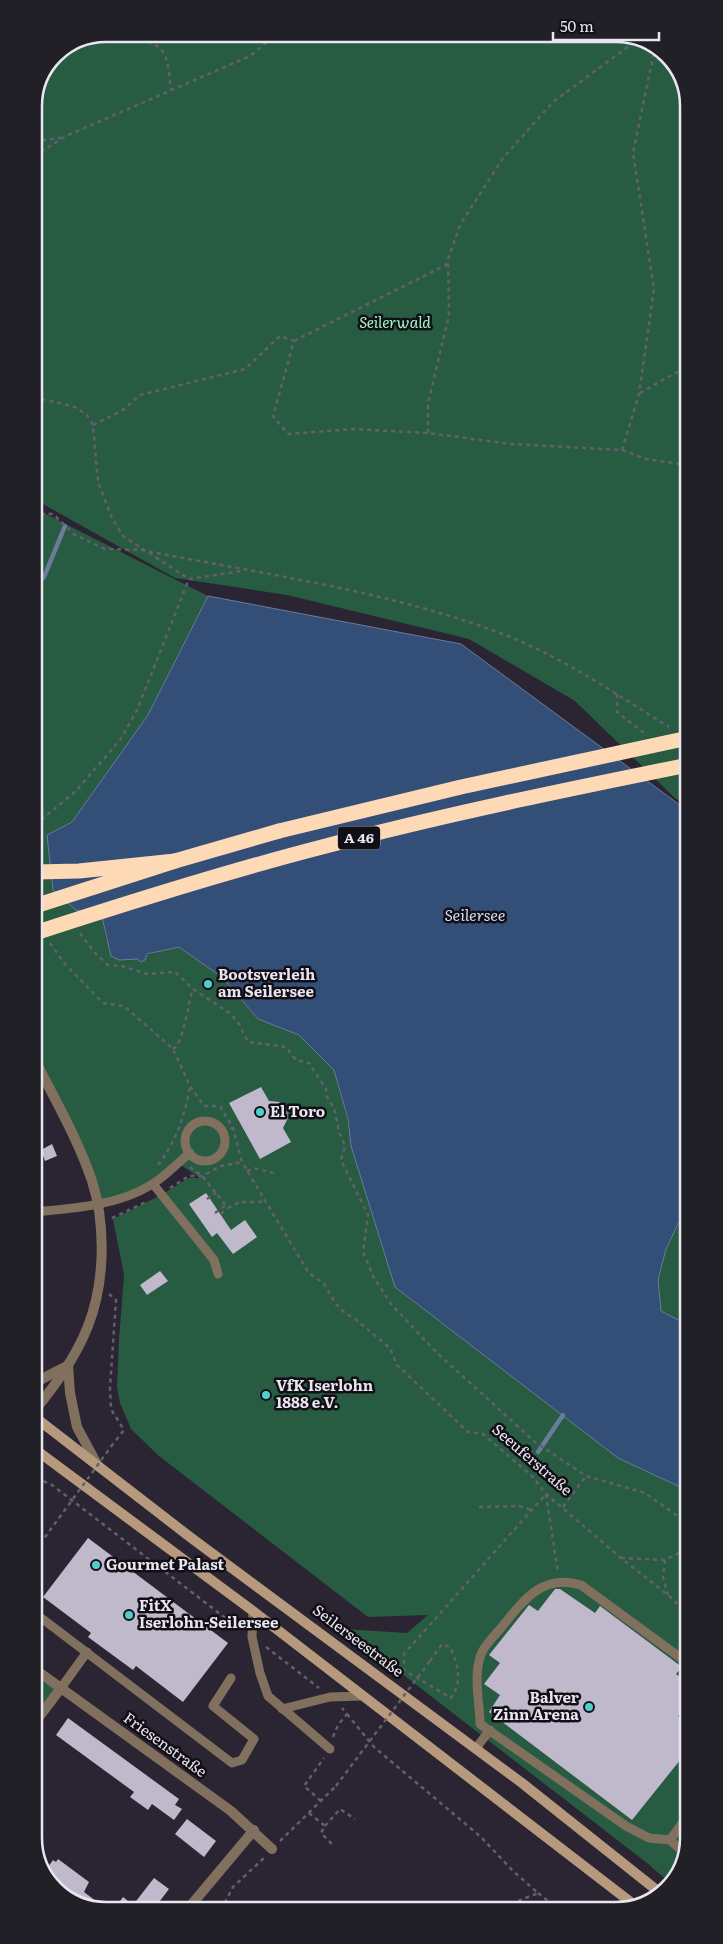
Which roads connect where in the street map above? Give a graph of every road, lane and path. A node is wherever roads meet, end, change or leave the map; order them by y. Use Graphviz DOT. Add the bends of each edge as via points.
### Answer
graph roads {
  1 [pos="152,42"];
  2 [pos="267,42"];
  3 [pos="631,45"];
  4 [pos="654,54"];
  5 [pos="172,90"];
  6 [pos="66,136"];
  7 [pos="43,140"];
  8 [pos="43,150"];
  9 [pos="448,258"];
  10 [pos="294,342"];
  11 [pos="680,373"];
  12 [pos="639,394"];
  13 [pos="43,399"];
  14 [pos="93,425"];
  15 [pos="428,433"];
  16 [pos="622,450"];
  17 [pos="680,464"];
  18 [pos="43,514"];
  19 [pos="142,550"];
  20 [pos="246,571"];
  21 [pos="188,579"];
  22 [pos="674,729"];
  23 [pos="680,740"];
  24 [pos="680,767"];
  25 [pos="43,819"];
  26 [pos="175,860"];
  27 [pos="43,872"];
  28 [pos="43,904"];
  29 [pos="77,928"];
  30 [pos="43,933"];
  31 [pos="43,937"];
  32 [pos="193,989"];
  33 [pos="173,1050"];
  34 [pos="42,1075"];
  35 [pos="190,1086"];
  36 [pos="234,1128"];
  37 [pos="223,1132"];
  38 [pos="190,1153"];
  39 [pos="181,1160"];
  40 [pos="242,1162"];
  41 [pos="156,1167"];
  42 [pos="247,1171"];
  43 [pos="277,1174"];
  44 [pos="202,1176"];
  45 [pos="153,1184"];
  46 [pos="216,1193"];
  47 [pos="161,1194"];
  48 [pos="206,1199"];
  49 [pos="264,1200"];
  50 [pos="98,1205"];
  51 [pos="226,1205"];
  52 [pos="228,1208"];
  53 [pos="42,1211"];
  54 [pos="215,1212"];
  55 [pos="221,1214"];
  56 [pos="99,1222"];
  57 [pos="218,1274"];
  58 [pos="98,1285"];
  59 [pos="68,1366"];
  60 [pos="42,1379"];
  61 [pos="42,1401"];
  62 [pos="42,1423"];
  63 [pos="42,1455"];
  64 [pos="98,1467"];
  65 [pos="586,1476"];
  66 [pos="42,1481"];
  67 [pos="546,1494"];
  68 [pos="479,1507"];
  69 [pos="563,1507"];
  70 [pos="533,1510"];
  71 [pos="680,1518"];
  72 [pos="42,1541"];
  73 [pos="680,1552"];
  74 [pos="621,1558"];
  75 [pos="665,1560"];
  76 [pos="559,1582"];
  77 [pos="668,1595"];
  78 [pos="680,1606"];
  79 [pos="253,1611"];
  80 [pos="42,1619"];
  81 [pos="252,1637"];
  82 [pos="87,1652"];
  83 [pos="680,1657"];
  84 [pos="42,1674"];
  85 [pos="231,1678"];
  86 [pos="61,1688"];
  87 [pos="330,1696"];
  88 [pos="362,1696"];
  89 [pos="282,1709"];
  90 [pos="42,1713"];
  91 [pos="347,1714"];
  92 [pos="490,1730"];
  93 [pos="476,1748"];
  94 [pos="330,1749"];
  95 [pos="321,1801"];
  96 [pos="310,1812"];
  97 [pos="355,1819"];
  98 [pos="326,1826"];
  99 [pos="680,1826"];
  100 [pos="254,1830"];
  101 [pos="670,1840"];
  102 [pos="333,1845"];
  103 [pos="679,1849"];
  104 [pos="272,1850"];
  105 [pos="655,1889"];
  106 [pos="538,1893"];
  107 [pos="628,1900"];
  108 [pos="194,1901"];
  109 [pos="225,1901"];
  110 [pos="516,1902"];
  111 [pos="549,1902"];
  1 -- 5 [label="path" via="158,44 166,54"];
  2 -- 5 [label="path" via="250,56"];
  3 -- 9 [label="path" via="553,102 503,158 460,225"];
  4 -- 12 [label="path" via="633,153 654,289"];
  5 -- 6 [label="path"];
  6 -- 7 [label="path"];
  6 -- 8 [label="path"];
  9 -- 10 [label="path" via="446,265"];
  9 -- 15 [label="path" via="450,314 428,404"];
  10 -- 14 [label="path" via="280,336 245,369 140,395 123,410"];
  10 -- 15 [label="path" via="272,416 288,434 352,429"];
  11 -- 12 [label="path"];
  12 -- 16 [label="path"];
  13 -- 14 [label="path" via="75,408 87,415"];
  14 -- 19 [label="path" via="102,496 123,536"];
  15 -- 16 [label="path" via="511,444"];
  16 -- 17 [label="path" via="646,459"];
  18 -- 19 [label="path" via="53,514 74,535 105,549"];
  19 -- 20 [label="path"];
  19 -- 21 [label="path"];
  20 -- 21 [label="path"];
  20 -- 22 [label="path" via="409,603 502,634 572,665"];
  21 -- 25 [label="path" via="137,710 120,740 75,792"];
  23 -- 26 [label="highway, A 46, bridge" via="460,787"];
  24 -- 30 [label="highway, A 46, bridge" via="322,847 127,903"];
  26 -- 27 [label="highway, bridge"];
  26 -- 28 [label="highway, A 46, bridge"];
  29 -- 32 [label="path" via="108,965 147,974 175,972"];
  31 -- 33 [label="path" via="103,1004 124,1006"];
  32 -- 33 [label="path" via="180,1039"];
  32 -- 65 [label="path" via="231,1014 240,1024 248,1042 286,1046 296,1060 309,1063 334,1108 338,1132 345,1146 341,1160 368,1215 363,1252 374,1278 391,1304 434,1350 535,1442"];
  33 -- 35 [label="path"];
  34 -- 50 [label="street" via="83,1156"];
  35 -- 36 [label="path, Seeuferstraße" via="204,1106 220,1106"];
  35 -- 41 [label="path" via="185,1115 167,1153"];
  36 -- 37 [label="path"];
  36 -- 40 [label="path, Seeuferstraße"];
  37 -- 38 [label="lane" via="224,1146 215,1158 203,1160"];
  37 -- 38 [label="lane" via="216,1124 207,1121 192,1126 185,1137"];
  38 -- 39 [label="lane"];
  39 -- 44 [label="path"];
  39 -- 45 [label="lane"];
  40 -- 42 [label="path, Seeuferstraße"];
  40 -- 44 [label="path" via="221,1166"];
  42 -- 43 [label="path" via="254,1168"];
  42 -- 49 [label="path, Seeuferstraße"];
  44 -- 46 [label="path"];
  44 -- 47 [label="path" via="189,1176"];
  45 -- 47 [label="lane"];
  45 -- 50 [label="lane"];
  46 -- 48 [label="path"];
  46 -- 51 [label="path"];
  47 -- 56 [label="path" via="125,1214"];
  47 -- 57 [label="lane" via="214,1260"];
  49 -- 52 [label="path" via="239,1202"];
  49 -- 67 [label="path, Seeuferstraße" via="308,1272 324,1284 336,1304 390,1348 397,1365 468,1432 483,1434 532,1476"];
  50 -- 53 [label="lane"];
  50 -- 56 [label="street"];
  51 -- 52 [label="path"];
  51 -- 54 [label="path"];
  52 -- 55 [label="path"];
  56 -- 58 [label="street" via="101,1254"];
  58 -- 59 [label="street" via="88,1326"];
  58 -- 72 [label="path, bridge" via="116,1300 110,1394 111,1409 124,1430"];
  59 -- 60 [label="street"];
  59 -- 61 [label="street"];
  59 -- 64 [label="street" via="77,1426"];
  62 -- 64 [label="main road, Seilerseestraße"];
  63 -- 79 [label="main road"];
  64 -- 93 [label="main road, Seilerseestraße"];
  65 -- 69 [label="path"];
  65 -- 71 [label="path" via="645,1493"];
  66 -- 81 [label="path"];
  67 -- 69 [label="path, Seeuferstraße"];
  67 -- 70 [label="path"];
  67 -- 76 [label="path"];
  68 -- 70 [label="path" via="519,1506"];
  69 -- 74 [label="path, Seeuferstraße"];
  70 -- 95 [label="path, bridge" via="404,1654 404,1670 451,1698 459,1686 456,1662 450,1647 442,1644 430,1661 336,1786"];
  73 -- 75 [label="path"];
  74 -- 75 [label="path"];
  74 -- 77 [label="path, Seeuferstraße"];
  75 -- 77 [label="path" via="663,1577"];
  76 -- 83 [label="lane" via="566,1580 581,1585"];
  76 -- 92 [label="lane" via="527,1597 482,1652 476,1681 480,1724"];
  77 -- 78 [label="path, Seeuferstraße"];
  79 -- 81 [label="lane"];
  79 -- 88 [label="main road"];
  80 -- 82 [label="lane"];
  81 -- 87 [label="path"];
  81 -- 89 [label="lane" via="268,1696"];
  82 -- 85 [label="lane" via="232,1763 242,1760 254,1740 214,1706"];
  82 -- 86 [label="lane"];
  84 -- 86 [label="street, Friesenstraße"];
  86 -- 90 [label="street"];
  86 -- 100 [label="street, Friesenstraße"];
  87 -- 88 [label="lane"];
  87 -- 89 [label="lane"];
  87 -- 91 [label="path"];
  88 -- 107 [label="main road"];
  89 -- 94 [label="lane"];
  91 -- 94 [label="path" via="338,1725"];
  91 -- 106 [label="path" via="374,1747 481,1837"];
  92 -- 93 [label="lane"];
  92 -- 101 [label="lane" via="626,1826 649,1838"];
  93 -- 105 [label="main road, Seilerseestraße"];
  94 -- 95 [label="path" via="304,1786"];
  95 -- 96 [label="path"];
  96 -- 98 [label="path"];
  96 -- 104 [label="path"];
  97 -- 98 [label="path" via="340,1809"];
  98 -- 102 [label="path" via="321,1833"];
  99 -- 101 [label="lane"];
  100 -- 104 [label="street, Friesenstraße"];
  100 -- 108 [label="street"];
  101 -- 103 [label="lane"];
  104 -- 109 [label="path" via="233,1887"];
  106 -- 110 [label="path"];
  106 -- 111 [label="path"];
}
